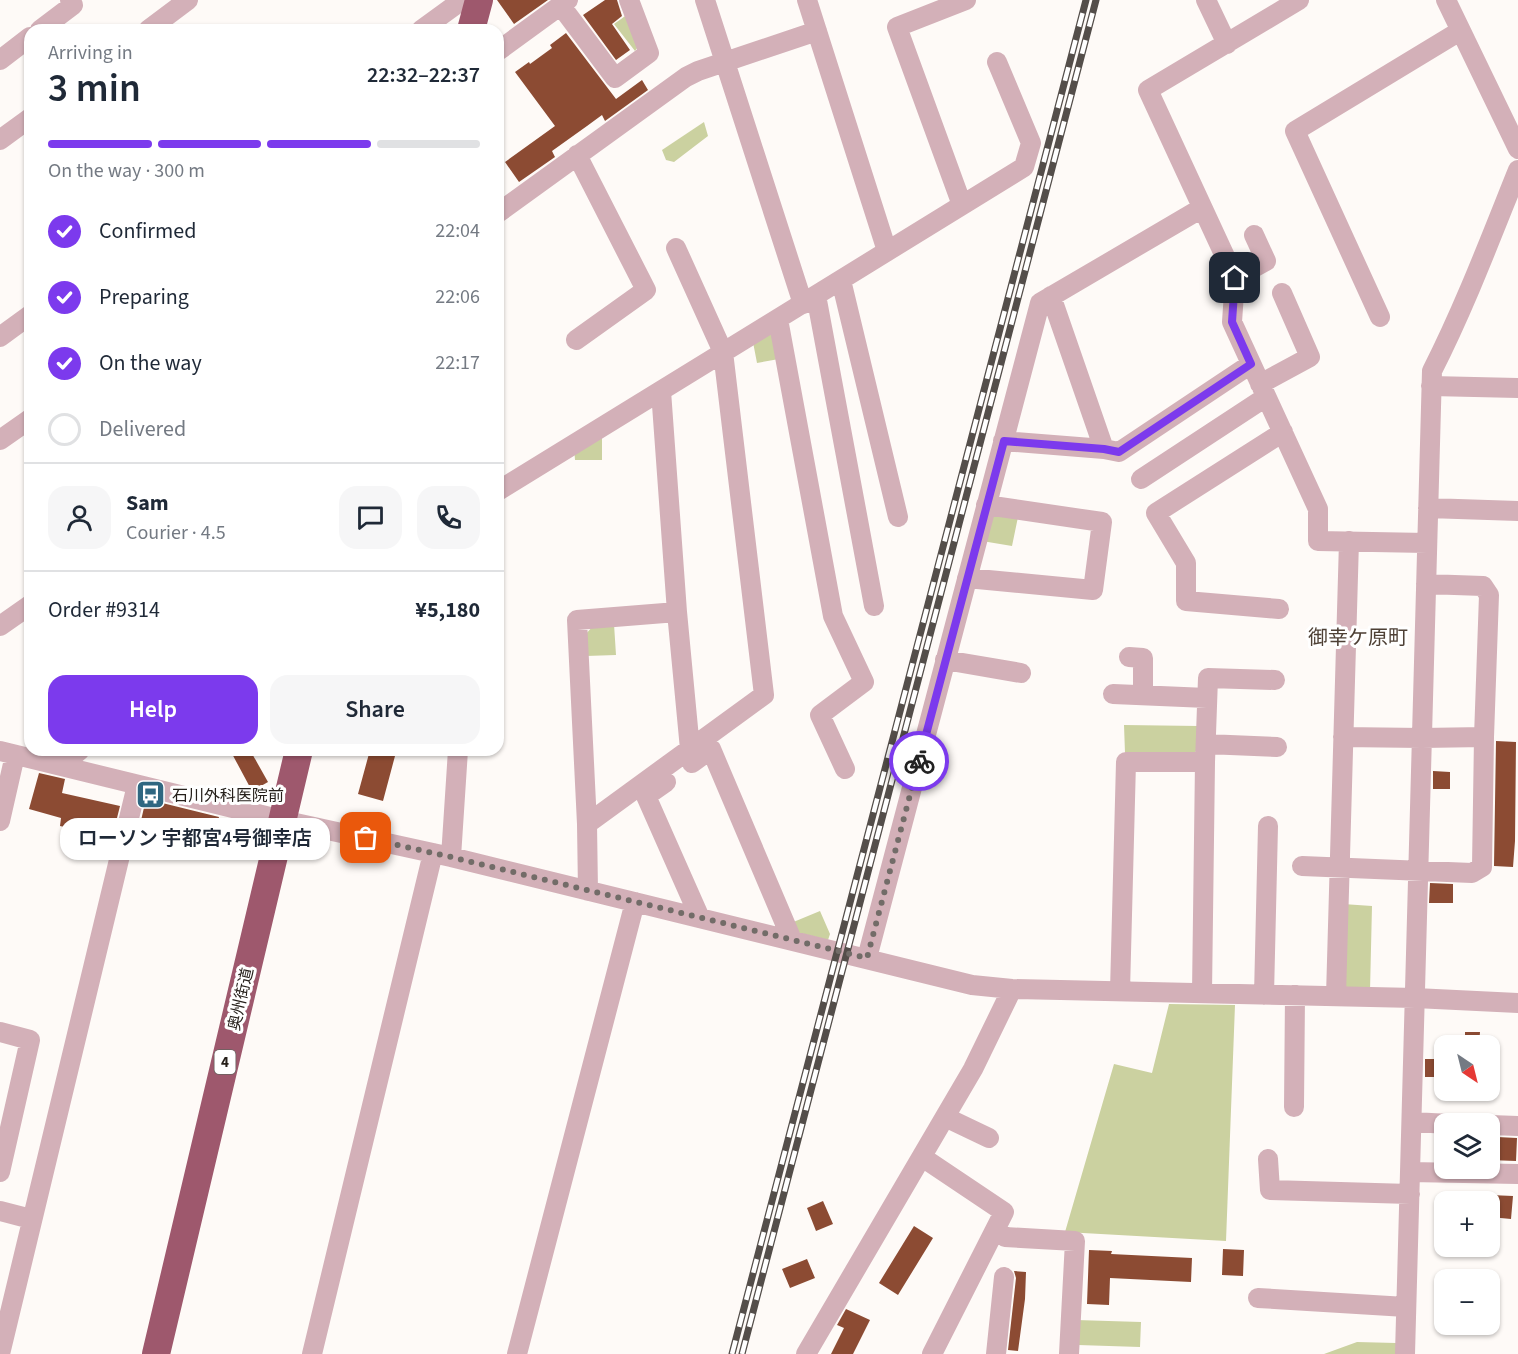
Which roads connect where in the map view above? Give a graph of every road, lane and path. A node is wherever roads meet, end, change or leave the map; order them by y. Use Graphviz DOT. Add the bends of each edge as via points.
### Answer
graph roads {
  1 [pos="70,0"];
  2 [pos="188,0"];
  3 [pos="629,0"];
  4 [pos="705,0"];
  5 [pos="807,0"];
  6 [pos="966,0"];
  7 [pos="1206,0"];
  8 [pos="1299,0"];
  9 [pos="1446,0"];
  10 [pos="564,3"];
  11 [pos="476,13"];
  12 [pos="47,24"];
  13 [pos="156,24"];
  14 [pos="429,24"];
  15 [pos="817,31"];
  16 [pos="1460,31"];
  17 [pos="24,42"];
  18 [pos="1227,44"];
  19 [pos="504,47"];
  20 [pos="0,60"];
  21 [pos="725,62"];
  22 [pos="997,62"];
  23 [pos="24,122"];
  24 [pos="0,140"];
  25 [pos="1518,149"];
  26 [pos="577,155"];
  27 [pos="1518,170"];
  28 [pos="962,205"];
  29 [pos="1202,208"];
  30 [pos="504,209"];
  31 [pos="1254,235"];
  32 [pos="676,248"];
  33 [pos="887,251"];
  34 [pos="1235,278"];
  35 [pos="841,280"];
  36 [pos="1282,293"];
  37 [pos="1051,296"];
  38 [pos="809,299"];
  39 [pos="1380,317"];
  40 [pos="24,319"];
  41 [pos="778,319"];
  42 [pos="0,337"];
  43 [pos="576,340"];
  44 [pos="723,352"];
  45 [pos="1251,364"];
  46 [pos="1431,386"];
  47 [pos="1518,388"];
  48 [pos="1263,390"];
  49 [pos="661,391"];
  50 [pos="24,423"];
  51 [pos="1282,432"];
  52 [pos="0,440"];
  53 [pos="1004,441"];
  54 [pos="1104,449"];
  55 [pos="1141,479"];
  56 [pos="504,487"];
  57 [pos="987,505"];
  58 [pos="1428,508"];
  59 [pos="1518,511"];
  60 [pos="898,517"];
  61 [pos="1348,542"];
  62 [pos="1427,543"];
  63 [pos="967,578"];
  64 [pos="1426,584"];
  65 [pos="874,606"];
  66 [pos="24,609"];
  67 [pos="1279,609"];
  68 [pos="677,612"];
  69 [pos="0,626"];
  70 [pos="1129,657"];
  71 [pos="945,660"];
  72 [pos="1021,674"];
  73 [pos="1275,680"];
  74 [pos="1113,694"];
  75 [pos="1143,695"];
  76 [pos="1208,698"];
  77 [pos="1343,736"];
  78 [pos="1484,737"];
  79 [pos="1422,738"];
  80 [pos="1277,747"];
  81 [pos="690,749"];
  82 [pos="8,753"];
  83 [pos="1205,753"];
  84 [pos="73,756"];
  85 [pos="298,756"];
  86 [pos="457,756"];
  87 [pos="61,766"];
  88 [pos="845,769"];
  89 [pos="136,785"];
  90 [pos="282,820"];
  91 [pos="0,821"];
  92 [pos="587,824"];
  93 [pos="1268,826"];
  94 [pos="442,855"];
  95 [pos="1302,866"];
  96 [pos="1339,867"];
  97 [pos="1419,871"];
  98 [pos="588,891"];
  99 [pos="635,902"];
  100 [pos="700,918"];
  101 [pos="792,940"];
  102 [pos="867,958"];
  103 [pos="1012,989"];
  104 [pos="1120,991"];
  105 [pos="1202,993"];
  106 [pos="1264,995"];
  107 [pos="1295,995"];
  108 [pos="1336,996"];
  109 [pos="1415,998"];
  110 [pos="1518,1003"];
  111 [pos="0,1032"];
  112 [pos="1294,1107"];
  113 [pos="945,1117"];
  114 [pos="1412,1122"];
  115 [pos="1434,1123"];
  116 [pos="1500,1125"];
  117 [pos="1518,1126"];
  118 [pos="989,1138"];
  119 [pos="922,1156"];
  120 [pos="1268,1159"];
  121 [pos="0,1172"];
  122 [pos="1410,1172"];
  123 [pos="1518,1174"];
  124 [pos="1410,1194"];
  125 [pos="0,1211"];
  126 [pos="31,1219"];
  127 [pos="996,1228"];
  128 [pos="1004,1277"];
  129 [pos="8,1287"];
  130 [pos="1258,1298"];
  131 [pos="1407,1307"];
  132 [pos="0,1354"];
  133 [pos="156,1354"];
  134 [pos="312,1354"];
  135 [pos="517,1354"];
  136 [pos="806,1354"];
  137 [pos="932,1354"];
  138 [pos="996,1354"];
  139 [pos="1069,1354"];
  140 [pos="1405,1354"];
  1 -- 12 [label="street" via="73,5"];
  2 -- 13 [label="street"];
  3 -- 10 [label="street" via="649,53 615,78"];
  4 -- 21 [label="street"];
  5 -- 15 [label="street"];
  6 -- 28 [label="street" via="897,27"];
  7 -- 18 [label="street"];
  8 -- 18 [label="street"];
  9 -- 16 [label="street"];
  10 -- 19 [label="street"];
  11 -- 14 [label="street" via="461,1"];
  15 -- 21 [label="street"];
  15 -- 33 [label="street"];
  16 -- 25 [label="street"];
  16 -- 39 [label="street" via="1295,131"];
  17 -- 20 [label="street"];
  18 -- 29 [label="street" via="1148,90"];
  21 -- 26 [label="street" via="686,77"];
  21 -- 38 [label="street"];
  22 -- 28 [label="street" via="1031,143 1024,167"];
  23 -- 24 [label="street"];
  26 -- 30 [label="street"];
  26 -- 43 [label="street" via="646,290"];
  27 -- 46 [label="street" via="1432,371"];
  28 -- 33 [label="street"];
  29 -- 34 [label="street"];
  29 -- 37 [label="street"];
  31 -- 34 [label="street" via="1266,261"];
  32 -- 44 [label="street"];
  33 -- 35 [label="street"];
  34 -- 45 [label="street" via="1232,322"];
  35 -- 38 [label="street"];
  35 -- 60 [label="street"];
  36 -- 48 [label="street" via="1310,357"];
  37 -- 53 [label="street" via="1040,303"];
  37 -- 54 [label="street"];
  38 -- 41 [label="street"];
  38 -- 65 [label="street"];
  40 -- 42 [label="street"];
  41 -- 44 [label="street"];
  41 -- 88 [label="street" via="833,616 864,682 820,715"];
  44 -- 49 [label="street"];
  44 -- 81 [label="street" via="764,695"];
  45 -- 48 [label="street"];
  45 -- 54 [label="street" via="1119,452"];
  46 -- 47 [label="street"];
  46 -- 58 [label="street"];
  48 -- 51 [label="street"];
  48 -- 55 [label="street"];
  49 -- 56 [label="street"];
  49 -- 68 [label="street"];
  50 -- 52 [label="street"];
  51 -- 61 [label="street" via="1318,509 1318,541"];
  51 -- 67 [label="street" via="1156,513 1186,562 1186,601"];
  53 -- 54 [label="street"];
  53 -- 57 [label="street"];
  57 -- 63 [label="street"];
  57 -- 63 [label="street" via="1102,522 1093,590"];
  58 -- 59 [label="street"];
  58 -- 62 [label="street"];
  61 -- 62 [label="street"];
  61 -- 77 [label="street"];
  62 -- 64 [label="street"];
  63 -- 71 [label="street"];
  64 -- 78 [label="street" via="1483,586 1489,595"];
  64 -- 79 [label="street"];
  66 -- 69 [label="street"];
  68 -- 81 [label="street"];
  68 -- 92 [label="street" via="577,620"];
  70 -- 75 [label="street" via="1143,658"];
  71 -- 72 [label="street"];
  71 -- 102 [label="street"];
  73 -- 76 [label="street" via="1208,678"];
  74 -- 75 [label="street"];
  75 -- 76 [label="street"];
  76 -- 83 [label="street"];
  77 -- 79 [label="street"];
  77 -- 96 [label="street"];
  78 -- 79 [label="street"];
  78 -- 97 [label="street" via="1482,867 1472,873"];
  79 -- 97 [label="street"];
  80 -- 83 [label="street"];
  81 -- 92 [label="street"];
  82 -- 87 [label="street"];
  82 -- 91 [label="street"];
  83 -- 104 [label="street" via="1126,762"];
  83 -- 105 [label="street"];
  84 -- 87 [label="street"];
  85 -- 90 [label="highway, 奥州街道 / 4"];
  86 -- 94 [label="street"];
  87 -- 89 [label="street"];
  89 -- 90 [label="street"];
  89 -- 126 [label="street"];
  90 -- 94 [label="street"];
  90 -- 133 [label="highway, 奥州街道 / 4"];
  92 -- 98 [label="street"];
  93 -- 106 [label="street"];
  94 -- 98 [label="street"];
  94 -- 134 [label="street"];
  95 -- 96 [label="street"];
  96 -- 97 [label="street"];
  96 -- 108 [label="street"];
  97 -- 109 [label="street"];
  98 -- 99 [label="street"];
  99 -- 100 [label="street"];
  99 -- 135 [label="street"];
  100 -- 101 [label="street"];
  100 -- 101 [label="street" via="646,796 711,749"];
  101 -- 102 [label="street"];
  102 -- 103 [label="street" via="972,984"];
  103 -- 104 [label="street"];
  103 -- 113 [label="street"];
  104 -- 105 [label="street"];
  105 -- 106 [label="street"];
  106 -- 107 [label="street"];
  107 -- 108 [label="street"];
  107 -- 112 [label="street"];
  108 -- 109 [label="street"];
  109 -- 110 [label="street"];
  109 -- 114 [label="street"];
  111 -- 121 [label="street" via="30,1040"];
  113 -- 118 [label="street"];
  113 -- 119 [label="street"];
  114 -- 115 [label="street"];
  114 -- 122 [label="street"];
  116 -- 117 [label="street"];
  119 -- 127 [label="street" via="1004,1212"];
  119 -- 136 [label="street"];
  120 -- 124 [label="street" via="1270,1190"];
  122 -- 123 [label="street"];
  122 -- 124 [label="street"];
  124 -- 131 [label="street"];
  125 -- 126 [label="street"];
  126 -- 129 [label="street"];
  127 -- 137 [label="street"];
  127 -- 139 [label="street" via="1005,1237 1075,1241"];
  128 -- 138 [label="street"];
  129 -- 132 [label="street"];
  130 -- 131 [label="street"];
  131 -- 140 [label="street"];
}
